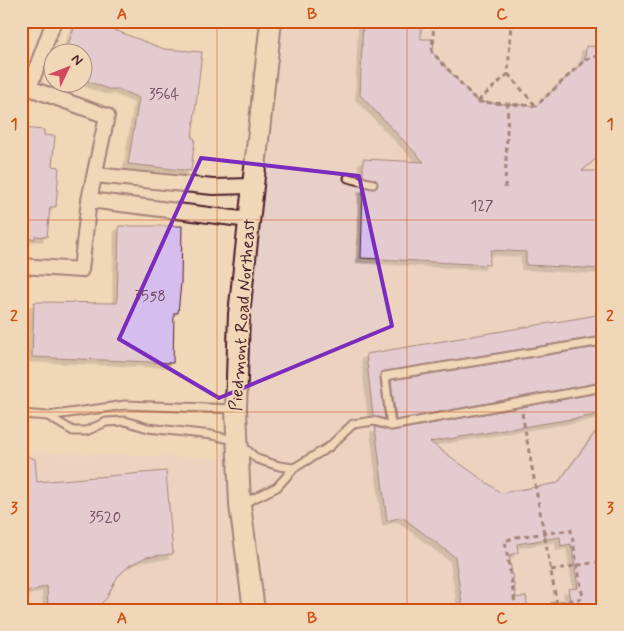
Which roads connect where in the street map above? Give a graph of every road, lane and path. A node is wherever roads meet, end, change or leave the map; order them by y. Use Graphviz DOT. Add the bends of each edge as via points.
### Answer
graph roads {
  1 [pos="54,21"];
  2 [pos="271,21"];
  3 [pos="434,21"];
  4 [pos="511,21"];
  5 [pos="557,21"];
  6 [pos="603,24"];
  7 [pos="603,54"];
  8 [pos="508,74"];
  9 [pos="25,86"];
  10 [pos="478,102"];
  11 [pos="508,104"];
  12 [pos="536,106"];
  13 [pos="95,175"];
  14 [pos="348,178"];
  15 [pos="373,184"];
  16 [pos="252,186"];
  17 [pos="505,188"];
  18 [pos="89,200"];
  19 [pos="249,220"];
  20 [pos="21,266"];
  21 [pos="603,341"];
  22 [pos="603,387"];
  23 [pos="521,402"];
  24 [pos="236,409"];
  25 [pos="21,414"];
  26 [pos="48,416"];
  27 [pos="391,426"];
  28 [pos="237,442"];
  29 [pos="294,468"];
  30 [pos="240,505"];
  31 [pos="544,534"];
  32 [pos="603,561"];
  33 [pos="578,566"];
  34 [pos="551,570"];
  35 [pos="557,603"];
  36 [pos="254,610"];
  37 [pos="517,610"];
  38 [pos="558,610"];
  1 -- 9 [label="street"];
  2 -- 16 [label="main road, Piedmont Road Northeast"];
  3 -- 10 [label="path" via="432,52"];
  4 -- 8 [label="path"];
  5 -- 6 [label="path"];
  7 -- 12 [label="path" via="585,60"];
  8 -- 10 [label="path"];
  8 -- 12 [label="path"];
  9 -- 13 [label="street" via="107,116"];
  10 -- 11 [label="path"];
  11 -- 12 [label="path"];
  11 -- 17 [label="path"];
  13 -- 16 [label="street" via="213,187"];
  13 -- 18 [label="street"];
  14 -- 15 [label="lane"];
  16 -- 19 [label="main road, Piedmont Road Northeast"];
  18 -- 19 [label="street"];
  18 -- 20 [label="street" via="81,270"];
  19 -- 24 [label="main road, Piedmont Road Northeast" via="239,314"];
  21 -- 27 [label="lane" via="385,376"];
  22 -- 23 [label="lane"];
  23 -- 27 [label="lane"];
  23 -- 31 [label="path"];
  24 -- 26 [label="lane" via="125,405"];
  24 -- 28 [label="main road, Piedmont Road Northeast"];
  25 -- 26 [label="lane"];
  26 -- 28 [label="lane" via="73,432 86,431 106,422 125,421 148,428 212,435"];
  27 -- 29 [label="lane" via="374,422 353,424 329,447"];
  28 -- 29 [label="lane" via="257,459"];
  28 -- 30 [label="main road, Piedmont Road Northeast"];
  29 -- 30 [label="lane" via="278,487"];
  30 -- 36 [label="main road, Piedmont Road Northeast"];
  31 -- 33 [label="path" via="571,530"];
  31 -- 34 [label="path"];
  31 -- 37 [label="path" via="505,540"];
  32 -- 33 [label="path"];
  33 -- 34 [label="path"];
  33 -- 35 [label="path" via="583,598"];
  34 -- 35 [label="path"];
  35 -- 37 [label="path"];
  35 -- 38 [label="path"];
}
